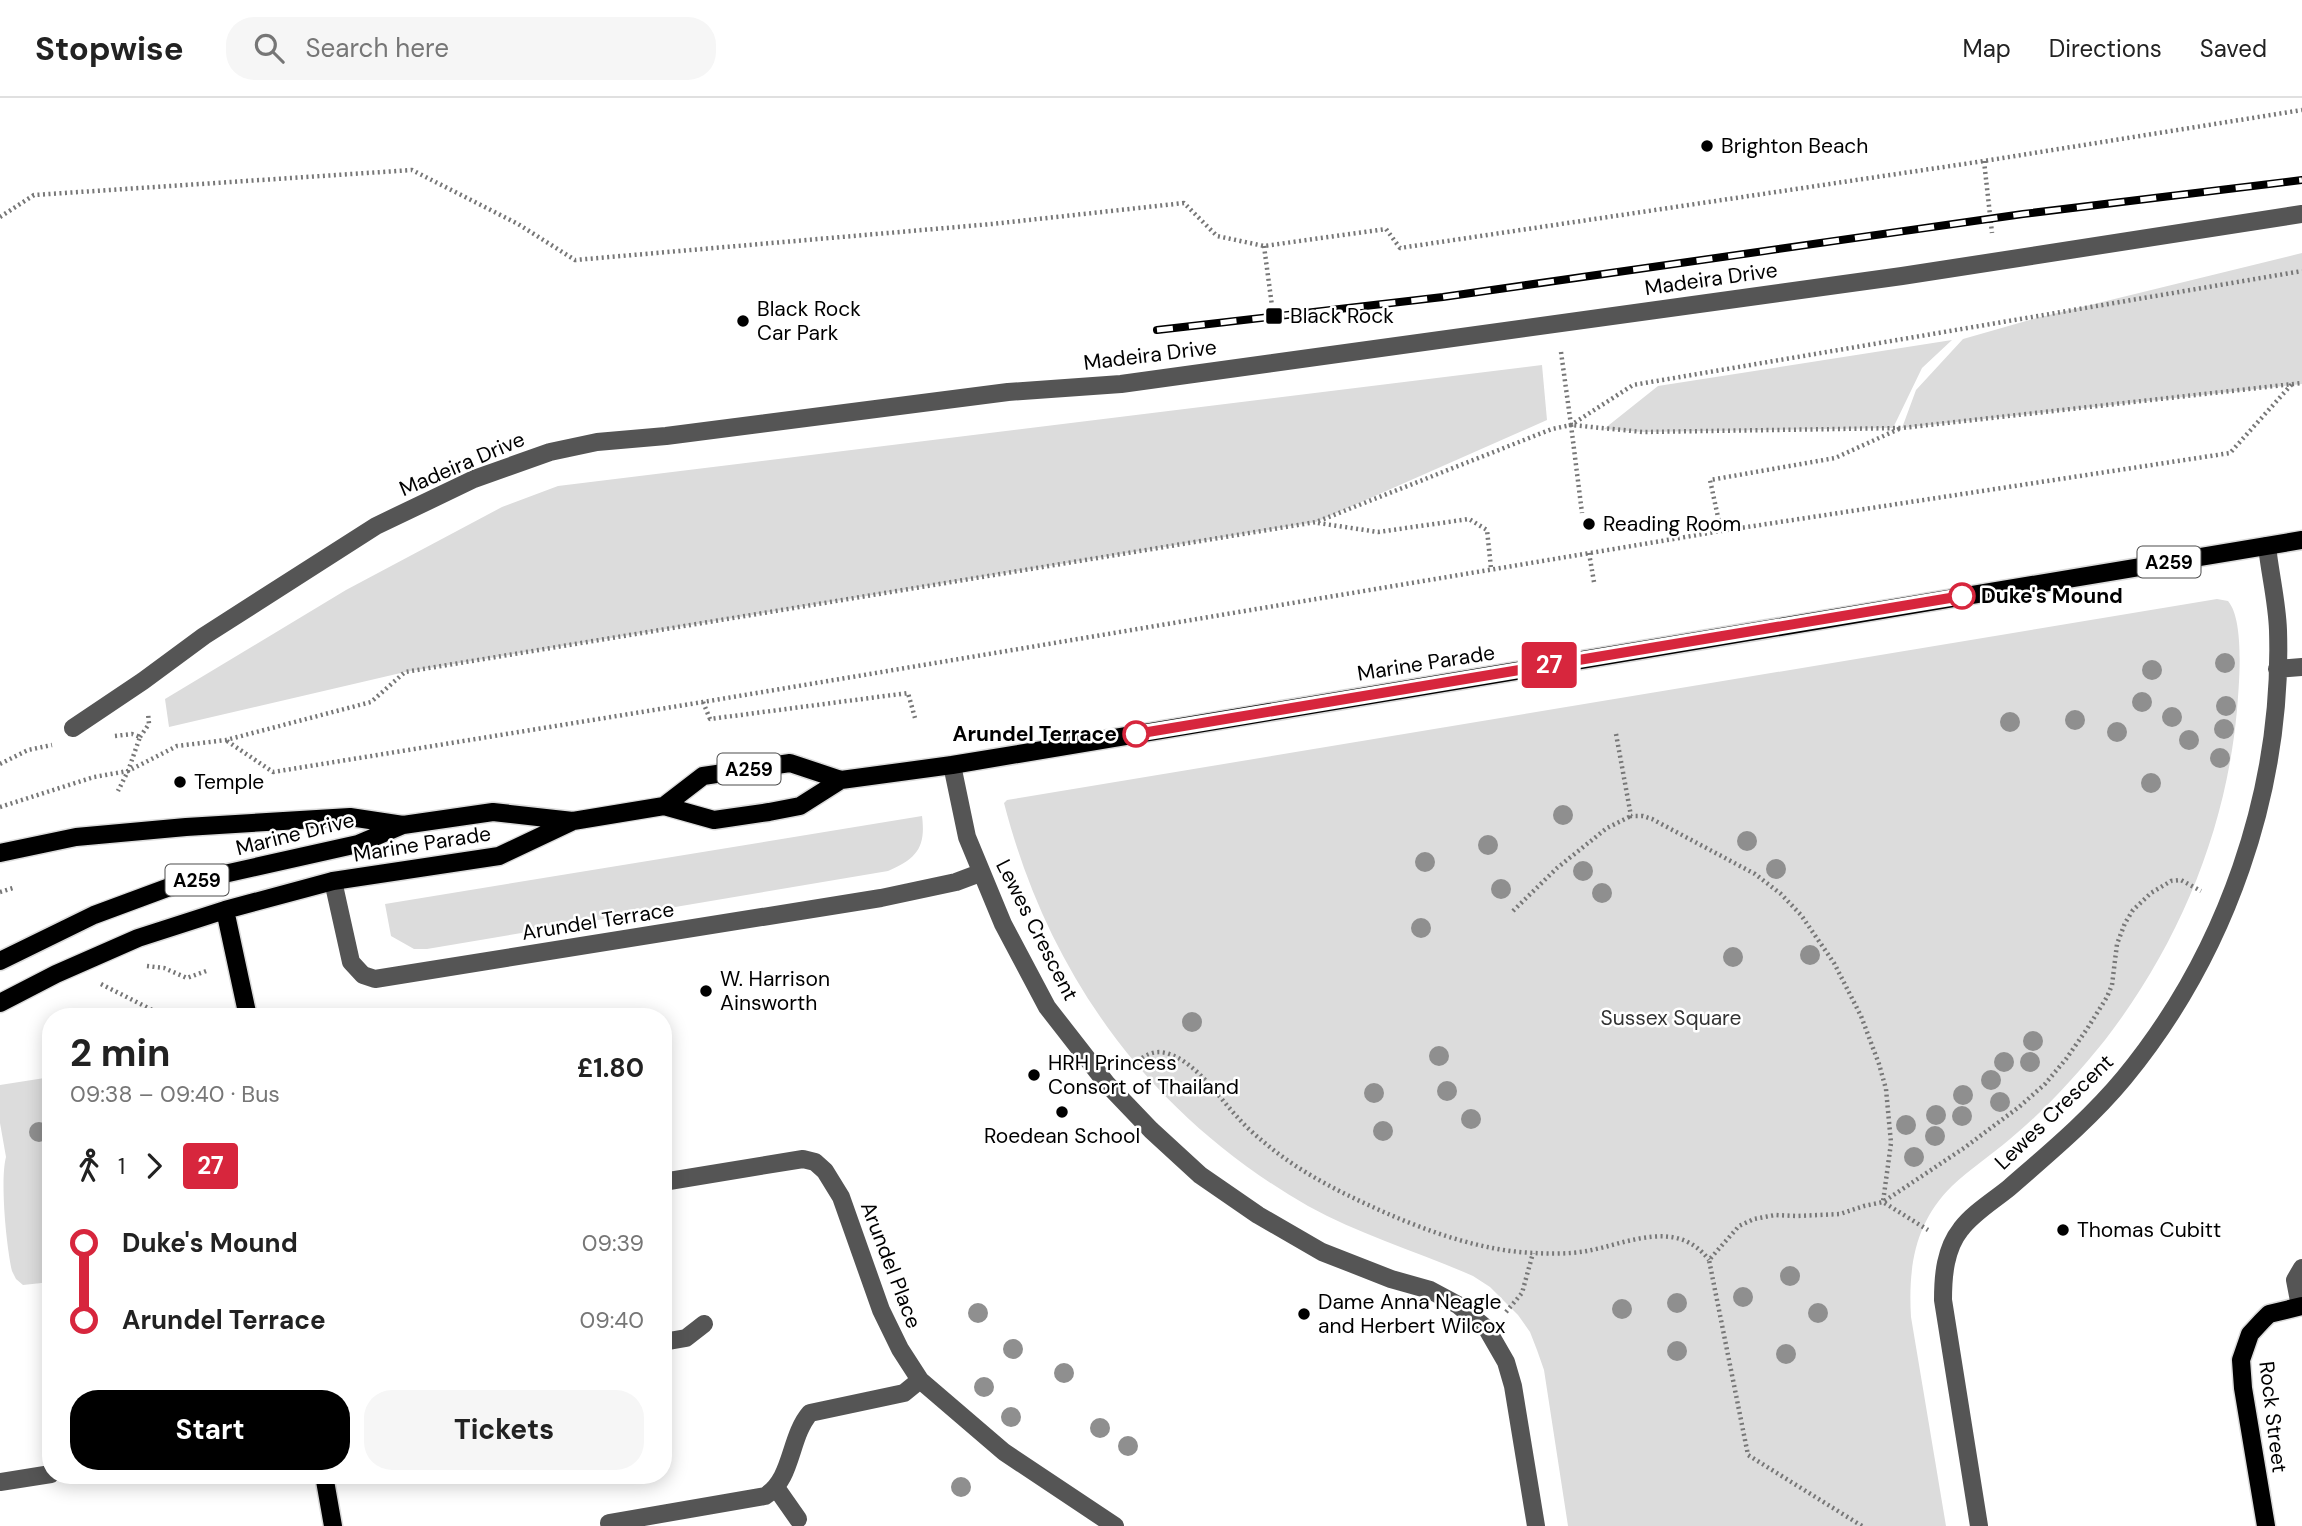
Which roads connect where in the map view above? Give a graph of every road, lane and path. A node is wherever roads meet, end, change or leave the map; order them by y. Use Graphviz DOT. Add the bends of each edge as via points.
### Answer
graph roads {
  1 [pos="2302,110"];
  2 [pos="1984,161"];
  3 [pos="2302,214"];
  4 [pos="0,217"];
  5 [pos="1264,246"];
  6 [pos="1995,260"];
  7 [pos="2302,271"];
  8 [pos="1272,306"];
  9 [pos="1557,323"];
  10 [pos="2302,383"];
  11 [pos="2292,384"];
  12 [pos="1571,425"];
  13 [pos="1902,428"];
  14 [pos="1582,513"];
  15 [pos="1315,522"];
  16 [pos="1721,531"];
  17 [pos="2302,540"];
  18 [pos="2267,546"];
  19 [pos="1589,553"];
  20 [pos="1491,568"];
  21 [pos="1594,582"];
  22 [pos="2302,667"];
  23 [pos="2277,669"];
  24 [pos="703,702"];
  25 [pos="915,718"];
  26 [pos="73,728"];
  27 [pos="1616,734"];
  28 [pos="112,737"];
  29 [pos="226,740"];
  30 [pos="0,764"];
  31 [pos="952,765"];
  32 [pos="128,771"];
  33 [pos="841,780"];
  34 [pos="118,791"];
  35 [pos="664,806"];
  36 [pos="0,807"];
  37 [pos="1631,817"];
  38 [pos="573,821"];
  39 [pos="403,825"];
  40 [pos="0,853"];
  41 [pos="980,873"];
  42 [pos="333,881"];
  43 [pos="13,888"];
  44 [pos="0,892"];
  45 [pos="2227,905"];
  46 [pos="225,911"];
  47 [pos="1513,911"];
  48 [pos="237,960"];
  49 [pos="0,961"];
  50 [pos="146,966"];
  51 [pos="104,976"];
  52 [pos="0,1003"];
  53 [pos="148,1008"];
  54 [pos="246,1008"];
  55 [pos="1107,1084"];
  56 [pos="672,1181"];
  57 [pos="1882,1202"];
  58 [pos="1953,1243"];
  59 [pos="1533,1253"];
  60 [pos="1709,1260"];
  61 [pos="2302,1268"];
  62 [pos="2301,1306"];
  63 [pos="704,1324"];
  64 [pos="1487,1329"];
  65 [pos="672,1340"];
  66 [pos="920,1380"];
  67 [pos="42,1475"];
  68 [pos="0,1482"];
  69 [pos="325,1484"];
  70 [pos="777,1489"];
  71 [pos="798,1519"];
  72 [pos="609,1523"];
  73 [pos="332,1526"];
  74 [pos="1115,1526"];
  75 [pos="1536,1526"];
  76 [pos="1862,1526"];
  77 [pos="1979,1526"];
  78 [pos="2266,1526"];
  1 -- 2 [label="path"];
  2 -- 5 [label="path" via="1400,248 1386,229"];
  2 -- 6 [label="path"];
  3 -- 6 [label="street, Madeira Drive"];
  4 -- 5 [label="path" via="34,195 412,170 518,224 575,260 1184,203 1217,236"];
  5 -- 8 [label="path"];
  6 -- 9 [label="street, Madeira Drive"];
  7 -- 12 [label="path" via="1633,385"];
  9 -- 12 [label="path"];
  9 -- 26 [label="street, Madeira Drive" via="1121,384 1008,391 550,452 474,479 376,526 204,636"];
  10 -- 11 [label="path"];
  11 -- 13 [label="path"];
  11 -- 16 [label="path" via="2230,453"];
  12 -- 13 [label="path" via="1643,432"];
  12 -- 14 [label="path"];
  12 -- 15 [label="path"];
  13 -- 16 [label="path" via="1835,458 1710,480"];
  15 -- 20 [label="path" via="1378,532 1469,519 1487,530"];
  15 -- 29 [label="path" via="405,672 371,702"];
  16 -- 19 [label="path"];
  17 -- 18 [label="main road, A259"];
  18 -- 23 [label="street, Lewes Crescent" via="2278,628"];
  18 -- 31 [label="main road, Marine Parade / A259"];
  19 -- 20 [label="path"];
  19 -- 21 [label="path"];
  20 -- 24 [label="path"];
  22 -- 23 [label="street"];
  23 -- 45 [label="street, Lewes Crescent" via="2262,796"];
  24 -- 25 [label="path" via="710,719 908,693"];
  24 -- 29 [label="path" via="273,772"];
  26 -- 30 [label="path" via="69,741"];
  27 -- 37 [label="path"];
  28 -- 32 [label="path" via="140,737"];
  29 -- 32 [label="path" via="177,746"];
  31 -- 33 [label="main road, Marine Parade / A259"];
  31 -- 41 [label="street, Lewes Crescent" via="967,837"];
  32 -- 34 [label="path"];
  32 -- 36 [label="path"];
  33 -- 35 [label="main road, Marine Parade / A259" via="800,806 769,812 714,820"];
  33 -- 35 [label="main road, Marine Parade / A259" via="790,763 703,775"];
  35 -- 38 [label="main road, Marine Parade / A259"];
  37 -- 47 [label="path" via="1607,828"];
  37 -- 57 [label="path" via="1652,819 1755,874 1801,915 1834,963 1861,1016 1886,1089 1891,1143"];
  38 -- 39 [label="main road, Marine Drive / A259" via="493,812"];
  38 -- 42 [label="main road, Marine Parade / A259" via="499,856"];
  39 -- 40 [label="main road" via="350,817 186,827 76,836"];
  39 -- 49 [label="main road, Marine Drive / A259" via="358,844 175,886 94,915"];
  41 -- 42 [label="street, Arundel Terrace" via="881,898 375,979 363,975 351,962"];
  41 -- 55 [label="street, Lewes Crescent" via="1047,1007"];
  42 -- 46 [label="main road, Marine Parade / A259"];
  43 -- 44 [label="path"];
  45 -- 57 [label="path" via="2181,880 2161,886 2141,902 2121,933 2107,997 2045,1084 1964,1148"];
  45 -- 58 [label="street, Lewes Crescent" via="2168,1018 2125,1077 2059,1145 1960,1229"];
  46 -- 48 [label="main road"];
  46 -- 52 [label="main road, A259" via="138,938"];
  48 -- 50 [label="path" via="187,978"];
  48 -- 54 [label="main road"];
  51 -- 53 [label="path" via="95,981"];
  55 -- 59 [label="path" via="1144,1055 1169,1054 1188,1063 1242,1122 1295,1166 1406,1222 1499,1249"];
  55 -- 64 [label="street, Lewes Crescent" via="1200,1175 1258,1216 1322,1252 1430,1290"];
  56 -- 66 [label="street, Arundel Place" via="803,1159 815,1162 841,1197 881,1310"];
  57 -- 58 [label="path"];
  57 -- 60 [label="path" via="1840,1214 1754,1219 1740,1226"];
  58 -- 77 [label="street, Lewes Crescent" via="1943,1272 1943,1300"];
  59 -- 60 [label="path" via="1583,1252 1662,1236 1692,1243"];
  59 -- 64 [label="path" via="1522,1293"];
  60 -- 76 [label="path" via="1748,1455"];
  61 -- 62 [label="street" via="2295,1280"];
  62 -- 78 [label="main road, Rock Street" via="2269,1314 2250,1334 2241,1360"];
  63 -- 65 [label="street" via="686,1338"];
  64 -- 75 [label="street, Lewes Crescent" via="1506,1362 1513,1386"];
  66 -- 70 [label="street" via="904,1393 810,1413"];
  66 -- 74 [label="street, Arundel Place" via="1004,1452"];
  67 -- 68 [label="street"];
  69 -- 73 [label="main road"];
  70 -- 71 [label="street"];
  70 -- 72 [label="street" via="752,1500"];
}
